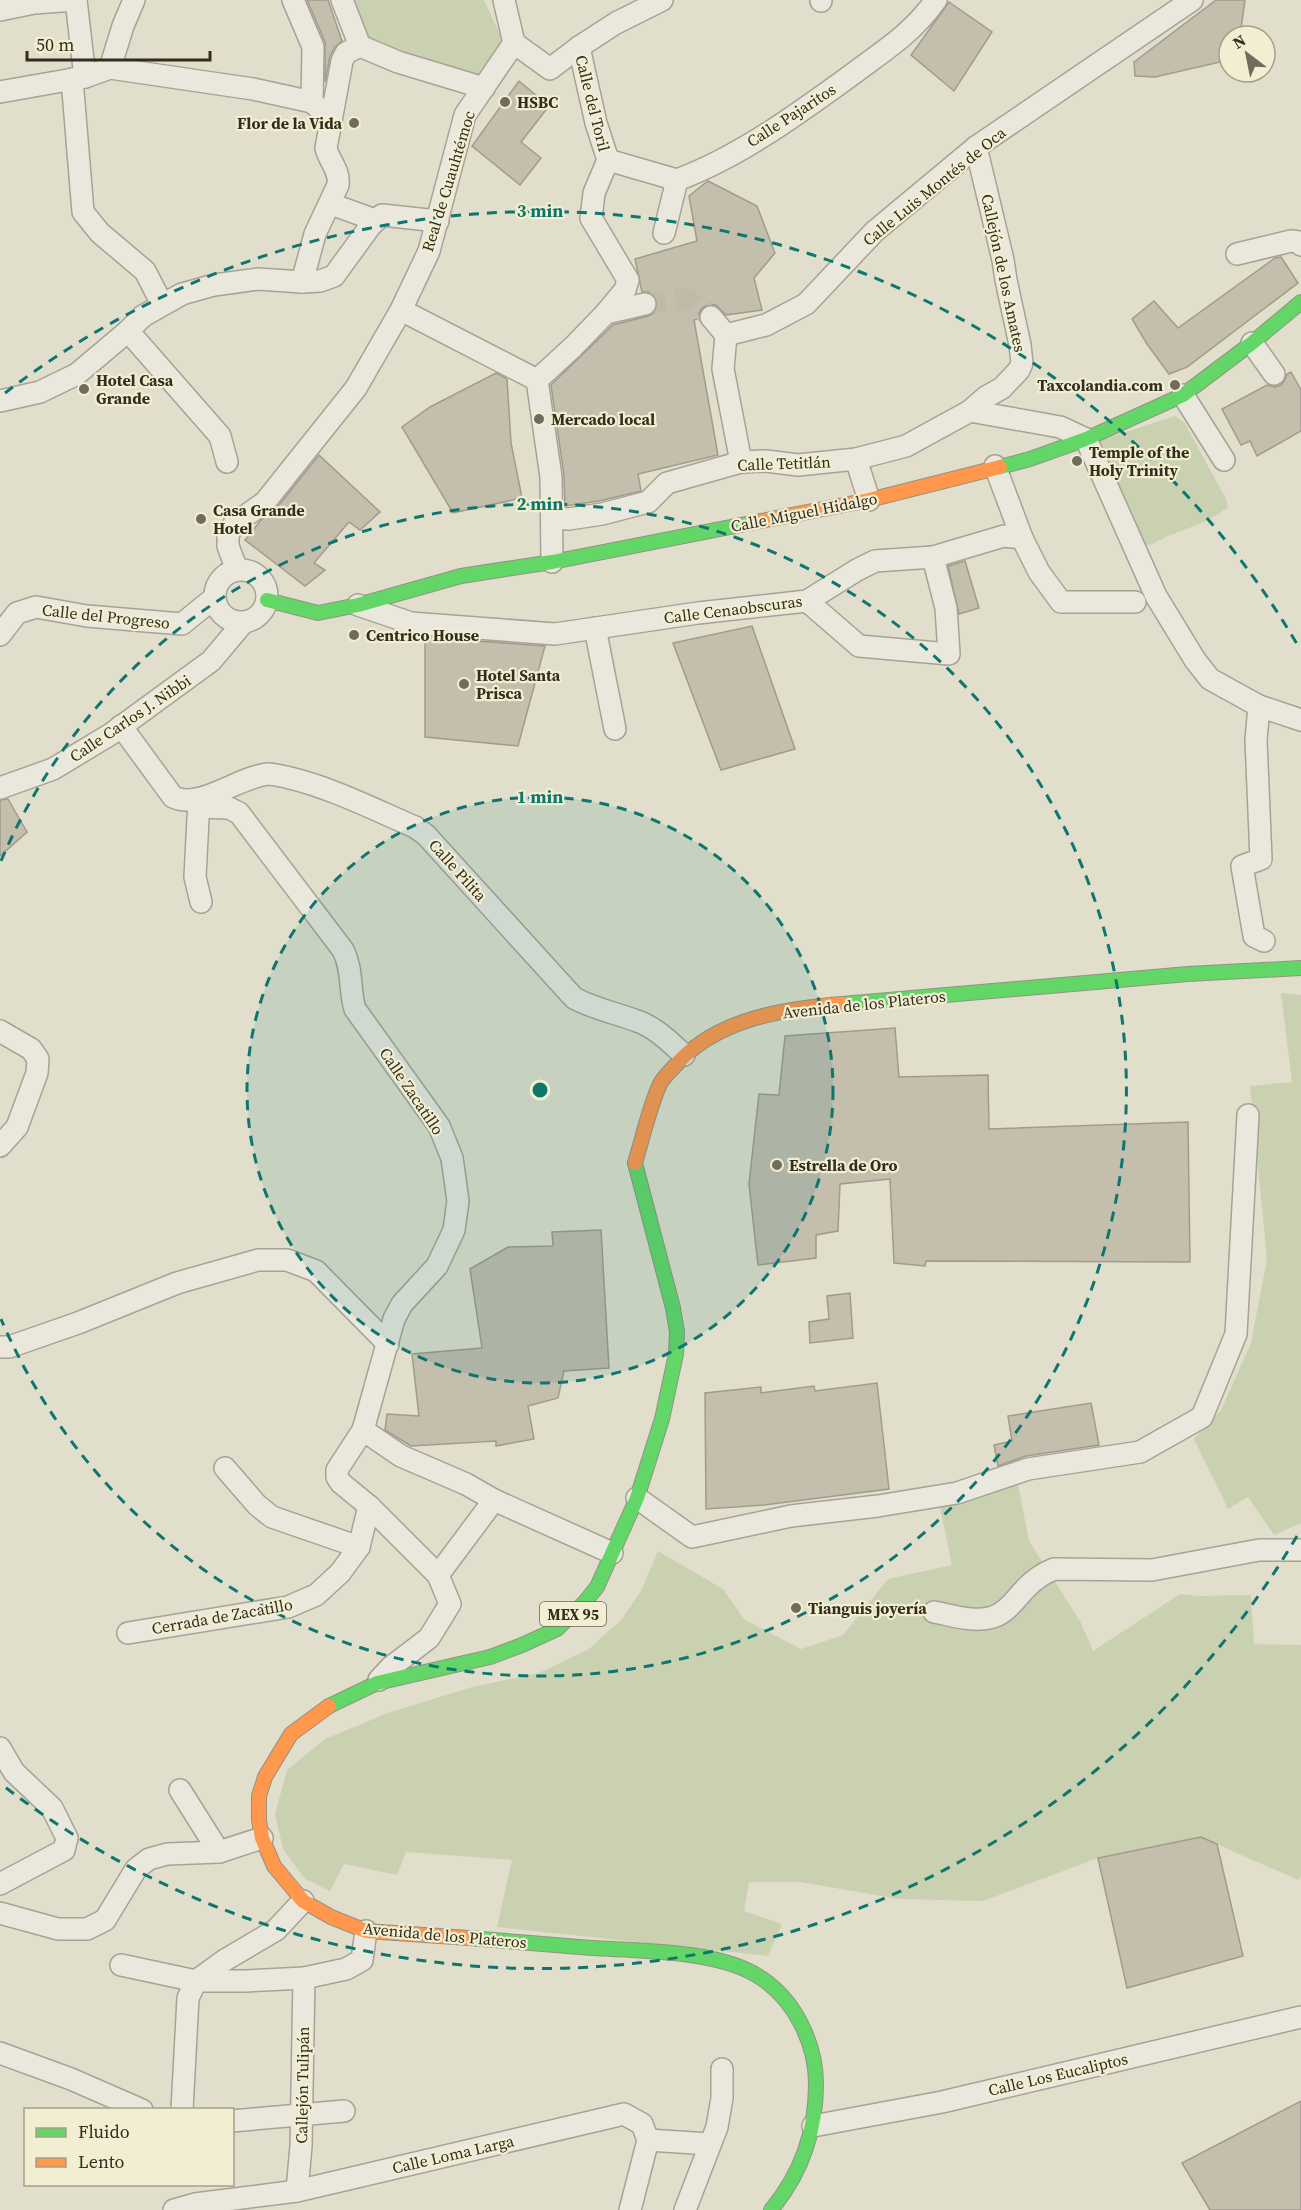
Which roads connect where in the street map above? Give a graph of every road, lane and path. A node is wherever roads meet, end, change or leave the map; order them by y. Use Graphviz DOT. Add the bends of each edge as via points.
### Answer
graph roads {
  1 [pos="76,0"];
  2 [pos="134,0"];
  3 [pos="293,0"];
  4 [pos="342,0"];
  5 [pos="504,0"];
  6 [pos="662,0"];
  7 [pos="936,0"];
  8 [pos="1192,0"];
  9 [pos="0,10"];
  10 [pos="514,43"];
  11 [pos="360,46"];
  12 [pos="579,47"];
  13 [pos="110,68"];
  14 [pos="78,78"];
  15 [pos="484,88"];
  16 [pos="0,92"];
  17 [pos="312,102"];
  18 [pos="332,122"];
  19 [pos="976,147"];
  20 [pos="608,160"];
  21 [pos="677,180"];
  22 [pos="330,204"];
  23 [pos="375,220"];
  24 [pos="438,221"];
  25 [pos="664,233"];
  26 [pos="1301,245"];
  27 [pos="1237,254"];
  28 [pos="302,282"];
  29 [pos="1301,302"];
  30 [pos="162,304"];
  31 [pos="645,304"];
  32 [pos="401,310"];
  33 [pos="606,313"];
  34 [pos="711,318"];
  35 [pos="128,332"];
  36 [pos="726,335"];
  37 [pos="1252,343"];
  38 [pos="1274,374"];
  39 [pos="537,380"];
  40 [pos="1183,395"];
  41 [pos="0,401"];
  42 [pos="970,411"];
  43 [pos="1086,439"];
  44 [pos="856,459"];
  45 [pos="1224,460"];
  46 [pos="227,462"];
  47 [pos="741,462"];
  48 [pos="995,466"];
  49 [pos="869,500"];
  50 [pos="552,519"];
  51 [pos="1022,538"];
  52 [pos="933,557"];
  53 [pos="552,562"];
  54 [pos="237,570"];
  55 [pos="214,598"];
  56 [pos="267,600"];
  57 [pos="807,601"];
  58 [pos="1135,602"];
  59 [pos="358,605"];
  60 [pos="243,623"];
  61 [pos="594,628"];
  62 [pos="0,635"];
  63 [pos="1259,706"];
  64 [pos="1301,720"];
  65 [pos="121,726"];
  66 [pos="615,729"];
  67 [pos="0,788"];
  68 [pos="199,803"];
  69 [pos="201,902"];
  70 [pos="1264,941"];
  71 [pos="1301,968"];
  72 [pos="0,1031"];
  73 [pos="684,1054"];
  74 [pos="1248,1114"];
  75 [pos="0,1146"];
  76 [pos="388,1344"];
  77 [pos="0,1347"];
  78 [pos="363,1430"];
  79 [pos="225,1468"];
  80 [pos="637,1498"];
  81 [pos="494,1500"];
  82 [pos="369,1506"];
  83 [pos="359,1547"];
  84 [pos="1301,1550"];
  85 [pos="612,1553"];
  86 [pos="438,1575"];
  87 [pos="934,1611"];
  88 [pos="128,1633"];
  89 [pos="377,1683"];
  90 [pos="0,1748"];
  91 [pos="180,1790"];
  92 [pos="262,1838"];
  93 [pos="219,1852"];
  94 [pos="0,1884"];
  95 [pos="303,1901"];
  96 [pos="0,1912"];
  97 [pos="366,1931"];
  98 [pos="121,1965"];
  99 [pos="304,1978"];
  100 [pos="196,1981"];
  101 [pos="1301,2017"];
  102 [pos="0,2053"];
  103 [pos="722,2069"];
  104 [pos="140,2108"];
  105 [pos="182,2108"];
  106 [pos="344,2111"];
  107 [pos="300,2115"];
  108 [pos="234,2121"];
  109 [pos="813,2126"];
  110 [pos="648,2140"];
  111 [pos="710,2144"];
  112 [pos="297,2191"];
  113 [pos="632,2203"];
  114 [pos="174,2210"];
  115 [pos="612,2210"];
  116 [pos="685,2210"];
  117 [pos="771,2210"];
  1 -- 9 [label="street"];
  1 -- 14 [label="street"];
  2 -- 13 [label="street"];
  3 -- 17 [label="street" via="313,48"];
  4 -- 11 [label="street"];
  5 -- 10 [label="street"];
  6 -- 12 [label="street" via="616,22"];
  7 -- 21 [label="street, Calle Pajaritos" via="903,38 803,110 700,171"];
  8 -- 19 [label="street, Calle Luis Montés de Oca"];
  10 -- 12 [label="street" via="550,69"];
  10 -- 15 [label="street, Real de Cuauhtémoc"];
  11 -- 15 [label="street"];
  11 -- 18 [label="street" via="346,53 342,62"];
  12 -- 20 [label="street, Calle del Toril"];
  13 -- 14 [label="street"];
  13 -- 17 [label="street" via="253,89"];
  14 -- 16 [label="street"];
  14 -- 30 [label="street" via="83,212 100,233 145,271"];
  15 -- 24 [label="street, Real de Cuauhtémoc" via="465,115"];
  17 -- 18 [label="street"];
  18 -- 22 [label="street" via="326,148 339,176"];
  19 -- 36 [label="street, Calle Luis Montés de Oca" via="875,231 806,304 766,325"];
  19 -- 42 [label="street, Callejón de los Amates" via="1004,260 1022,363 1002,388"];
  20 -- 21 [label="street, Calle del Toril"];
  20 -- 33 [label="street, Calle del Toril" via="594,193 591,218 628,280 625,290"];
  21 -- 25 [label="street"];
  22 -- 23 [label="street"];
  22 -- 28 [label="street" via="315,234"];
  23 -- 24 [label="street" via="382,215"];
  23 -- 28 [label="street" via="334,276"];
  24 -- 32 [label="street, Real de Cuauhtémoc"];
  26 -- 27 [label="street" via="1291,241"];
  28 -- 30 [label="street" via="258,279 214,285"];
  29 -- 37 [label="main road, Calle Miguel Hidalgo"];
  30 -- 35 [label="street" via="142,316"];
  31 -- 33 [label="street"];
  32 -- 39 [label="street"];
  32 -- 54 [label="street, Real de Cuauhtémoc" via="356,388 265,502 234,524 228,546"];
  33 -- 39 [label="street"];
  34 -- 36 [label="street"];
  35 -- 41 [label="street" via="77,374 40,392"];
  35 -- 46 [label="street" via="220,436"];
  36 -- 47 [label="street" via="723,369"];
  37 -- 38 [label="street"];
  37 -- 40 [label="main road, Calle Miguel Hidalgo"];
  39 -- 50 [label="street" via="551,477"];
  40 -- 43 [label="main road, Calle Miguel Hidalgo"];
  40 -- 45 [label="street"];
  42 -- 43 [label="street" via="1060,428"];
  42 -- 44 [label="street, Calle Tetitlán" via="906,446"];
  43 -- 48 [label="main road, Calle Miguel Hidalgo" via="1030,459"];
  43 -- 63 [label="street" via="1156,596 1195,660 1210,679"];
  44 -- 47 [label="street, Calle Tetitlán" via="798,465"];
  44 -- 49 [label="street"];
  47 -- 50 [label="street, Calle Tetitlán" via="667,483 648,502 602,514"];
  48 -- 49 [label="main road, Calle Miguel Hidalgo"];
  48 -- 51 [label="street"];
  49 -- 53 [label="main road, Calle Miguel Hidalgo"];
  50 -- 53 [label="street"];
  51 -- 52 [label="street, Calle Cenaobscuras" via="1004,536"];
  51 -- 58 [label="street" via="1039,572 1061,602"];
  52 -- 57 [label="street, Calle Cenaobscuras" via="875,561"];
  52 -- 57 [label="street" via="946,608 949,654 859,646"];
  53 -- 59 [label="main road, Calle Miguel Hidalgo" via="461,576"];
  54 -- 55 [label="street" via="220,579"];
  54 -- 56 [label="street" via="259,577"];
  55 -- 60 [label="street" via="223,617"];
  55 -- 62 [label="street, Calle del Progreso" via="182,624 36,608 17,613"];
  56 -- 59 [label="main road, Calle Miguel Hidalgo" via="318,613"];
  56 -- 60 [label="street" via="263,611"];
  57 -- 61 [label="street, Calle Cenaobscuras"];
  59 -- 61 [label="street, Calle Cenaobscuras" via="411,623 555,634"];
  60 -- 65 [label="street, Calle Carlos J. Nibbi" via="211,661"];
  61 -- 66 [label="street"];
  63 -- 64 [label="street"];
  63 -- 70 [label="street" via="1256,740 1261,859 1242,866 1254,936"];
  65 -- 67 [label="street, Calle Carlos J. Nibbi" via="53,769"];
  65 -- 68 [label="street" via="173,797"];
  68 -- 69 [label="street" via="195,877"];
  68 -- 73 [label="street, Calle Pilita" via="242,780 270,774 308,782 415,827 574,998 587,1006 650,1026"];
  68 -- 76 [label="street, Calle Zacatillo" via="239,813 344,950 356,1010 439,1126 452,1158 458,1201 454,1230 437,1266 402,1304"];
  71 -- 73 [label="main road, Avenida de los Plateros / MEX 95" via="807,1007 735,1024"];
  72 -- 75 [label="street" via="31,1049 38,1059 37,1073 17,1127"];
  73 -- 80 [label="main road, Avenida de los Plateros / MEX 95" via="660,1083 634,1164 674,1308 677,1332 662,1419"];
  74 -- 80 [label="street" via="1236,1334 1203,1417 1140,1452 1028,1469 957,1493 791,1516 692,1537"];
  76 -- 77 [label="street" via="316,1271 287,1260 258,1260 177,1283 78,1323"];
  76 -- 78 [label="street, Calle Zacatillo"];
  78 -- 81 [label="street" via="401,1456"];
  78 -- 82 [label="street, Calle Zacatillo" via="337,1470 337,1477"];
  79 -- 83 [label="street" via="272,1517"];
  80 -- 85 [label="main road, Avenida de los Plateros / MEX 95"];
  81 -- 85 [label="street"];
  81 -- 86 [label="street"];
  82 -- 83 [label="street, Cerrada de Zacatillo"];
  82 -- 86 [label="street, Calle Zacatillo"];
  83 -- 88 [label="street, Cerrada de Zacatillo" via="340,1573 316,1595 288,1607"];
  84 -- 87 [label="street" via="1259,1550 1152,1570 1054,1569 1029,1585 1003,1613 989,1618"];
  85 -- 89 [label="main road, Avenida de los Plateros / MEX 95" via="597,1587 567,1620 547,1635 490,1657"];
  86 -- 89 [label="street, Calle Zacatillo" via="450,1604 429,1638"];
  89 -- 92 [label="main road, Avenida de los Plateros / MEX 95" via="335,1702 291,1734 265,1777 259,1796"];
  90 -- 94 [label="street" via="14,1772 52,1808 67,1838 64,1850"];
  91 -- 93 [label="street"];
  92 -- 93 [label="street"];
  92 -- 95 [label="main road, Avenida de los Plateros / MEX 95" via="274,1866"];
  93 -- 96 [label="street" via="149,1858 136,1869 105,1920 87,1929 58,1929"];
  95 -- 97 [label="main road, Avenida de los Plateros / MEX 95"];
  95 -- 100 [label="street" via="276,1930"];
  97 -- 99 [label="street" via="362,1960 346,1969"];
  97 -- 109 [label="main road, Avenida de los Plateros / MEX 95" via="654,1953 740,1967 776,1991 801,2022 815,2058"];
  98 -- 100 [label="street"];
  99 -- 100 [label="street"];
  99 -- 107 [label="street, Callejón Tulipán"];
  100 -- 105 [label="street" via="188,1998"];
  101 -- 109 [label="street, Calle Los Eucaliptos" via="942,2102"];
  102 -- 104 [label="street"];
  103 -- 111 [label="street" via="722,2098"];
  106 -- 107 [label="street"];
  107 -- 108 [label="street"];
  107 -- 112 [label="street, Callejón Tulipán"];
  109 -- 117 [label="main road, Avenida de los Plateros / MEX 95" via="795,2177"];
  110 -- 111 [label="street"];
  110 -- 112 [label="street, Calle Loma Larga" via="642,2124 624,2114"];
  110 -- 113 [label="street"];
  111 -- 116 [label="street"];
  112 -- 114 [label="street, Calle Loma Larga"];
  113 -- 115 [label="street"];
}
